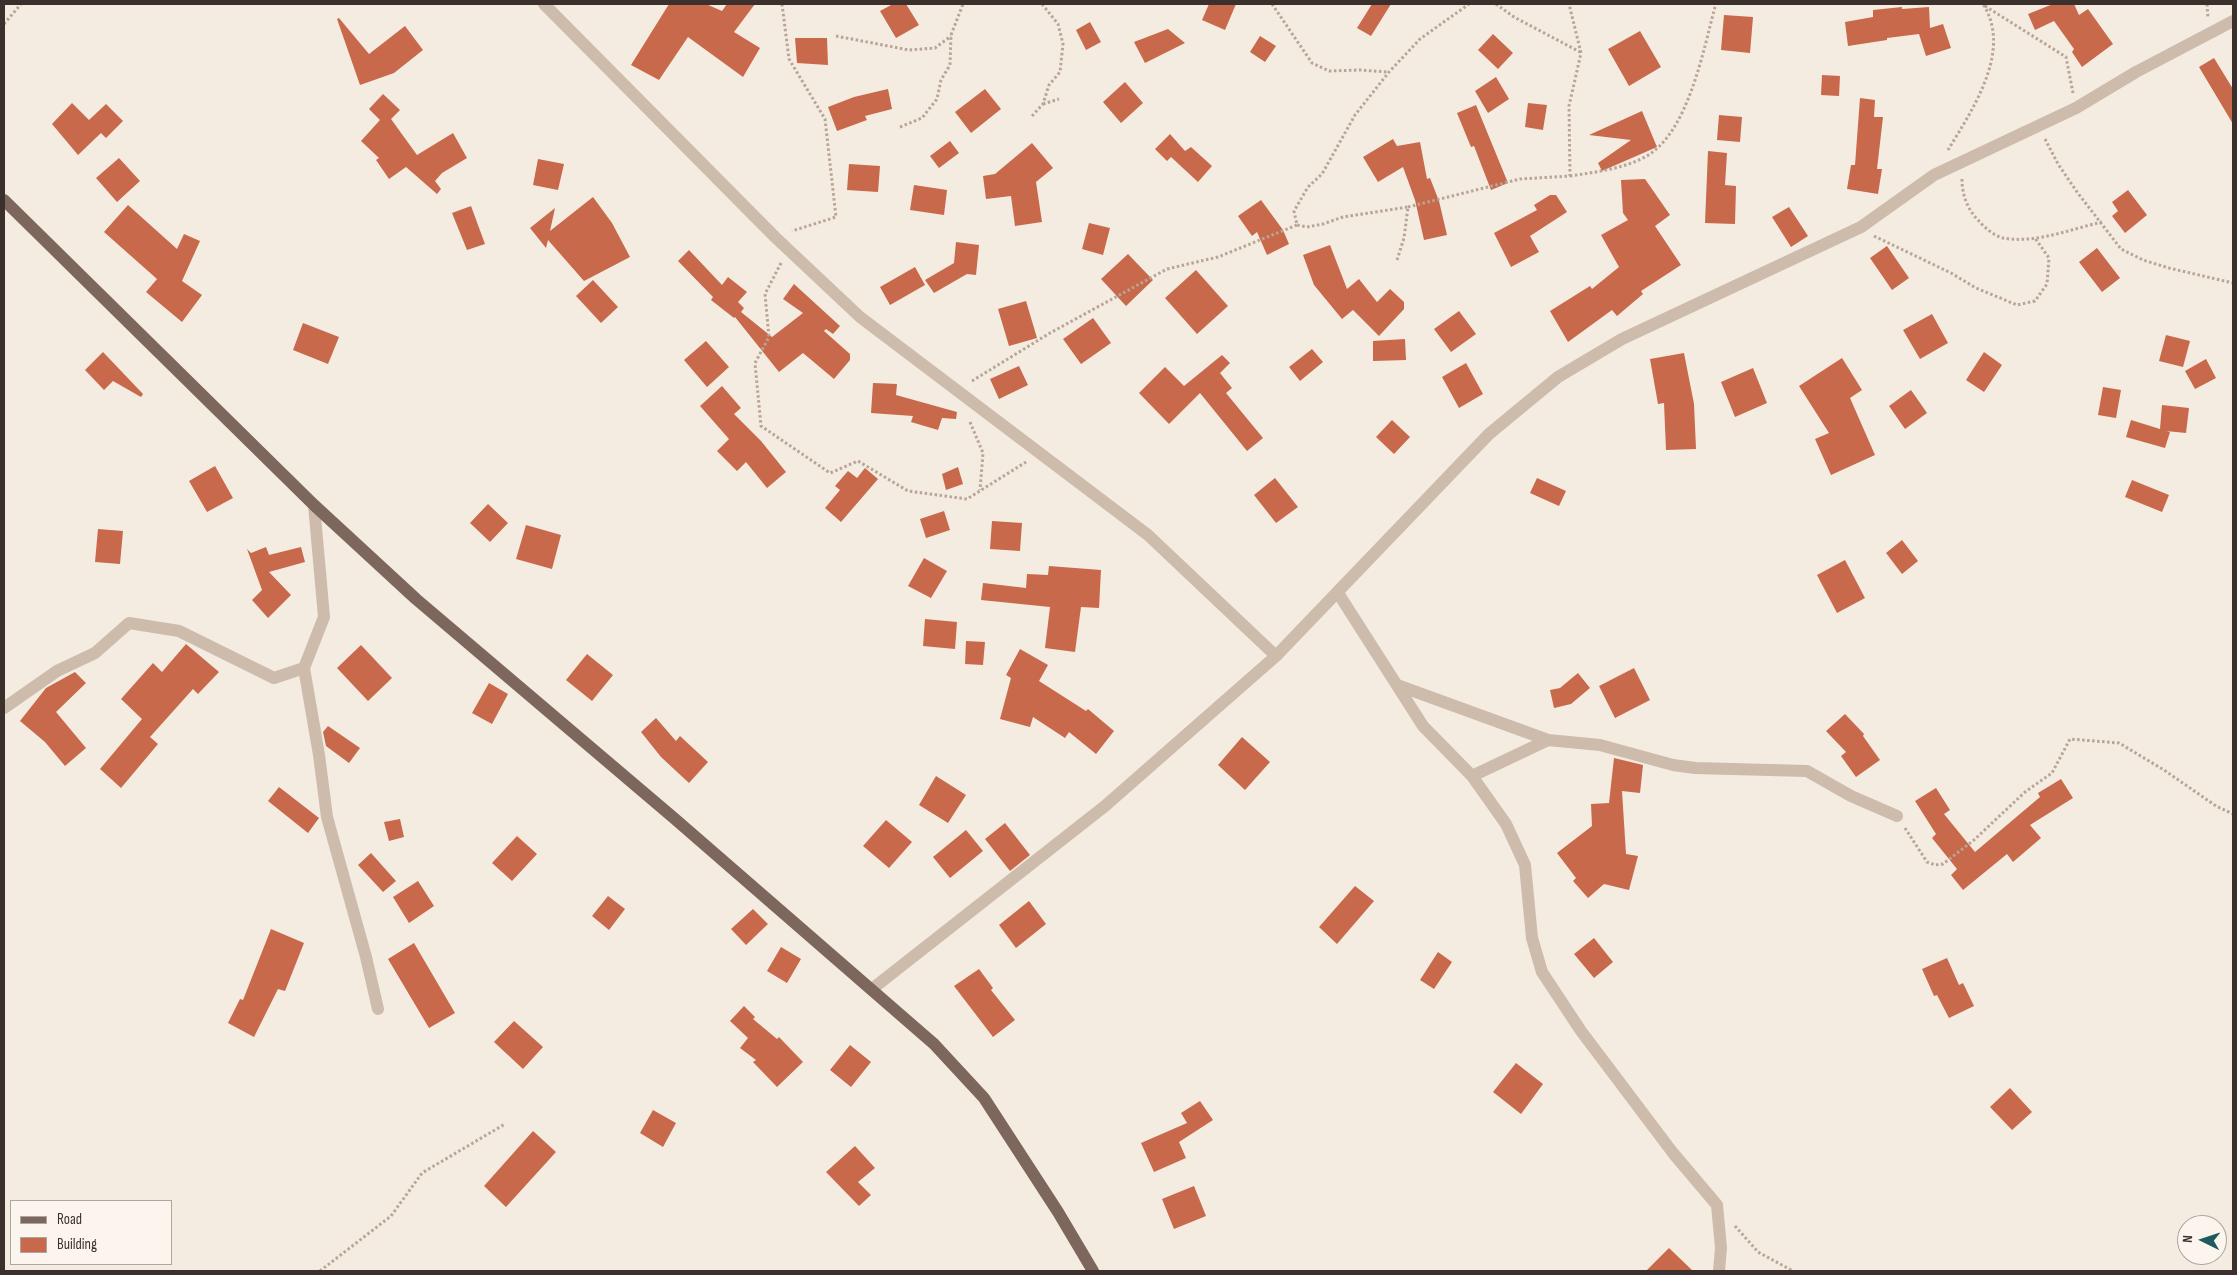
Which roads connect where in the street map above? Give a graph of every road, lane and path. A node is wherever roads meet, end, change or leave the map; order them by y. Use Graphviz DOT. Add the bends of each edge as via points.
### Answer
graph roads {
  1 [pos="21,4"];
  2 [pos="544,4"];
  3 [pos="782,4"];
  4 [pos="963,4"];
  5 [pos="1042,4"];
  6 [pos="1272,4"];
  7 [pos="1469,4"];
  8 [pos="1496,4"];
  9 [pos="1569,4"];
  10 [pos="1715,5"];
  11 [pos="1983,5"];
  12 [pos="2233,21"];
  13 [pos="4,24"];
  14 [pos="951,35"];
  15 [pos="836,36"];
  16 [pos="1581,53"];
  17 [pos="1389,72"];
  18 [pos="1059,99"];
  19 [pos="1043,104"];
  20 [pos="2076,108"];
  21 [pos="1032,116"];
  22 [pos="2038,125"];
  23 [pos="900,127"];
  24 [pos="1962,160"];
  25 [pos="1934,175"];
  26 [pos="1570,176"];
  27 [pos="4,200"];
  28 [pos="1408,207"];
  29 [pos="2102,222"];
  30 [pos="1297,225"];
  31 [pos="1861,227"];
  32 [pos="775,236"];
  33 [pos="2036,238"];
  34 [pos="789,250"];
  35 [pos="1397,260"];
  36 [pos="2233,283"];
  37 [pos="957,390"];
  38 [pos="970,419"];
  39 [pos="1040,454"];
  40 [pos="980,491"];
  41 [pos="314,505"];
  42 [pos="1338,593"];
  43 [pos="1276,656"];
  44 [pos="304,668"];
  45 [pos="1396,685"];
  46 [pos="4,708"];
  47 [pos="1548,740"];
  48 [pos="1472,776"];
  49 [pos="2233,814"];
  50 [pos="1897,816"];
  51 [pos="872,989"];
  52 [pos="378,1008"];
  53 [pos="505,1124"];
  54 [pos="1717,1205"];
  55 [pos="320,1271"];
  56 [pos="1093,1271"];
  57 [pos="1719,1271"];
  58 [pos="1793,1271"];
  1 -- 13 [label="path"];
  2 -- 32 [label="street"];
  3 -- 32 [label="path" via="789,59 824,119 836,217"];
  4 -- 14 [label="path"];
  5 -- 19 [label="path" via="1058,24 1063,44 1060,72 1050,85"];
  6 -- 17 [label="path" via="1312,63 1329,71"];
  7 -- 17 [label="path" via="1420,39"];
  8 -- 16 [label="path" via="1514,18"];
  9 -- 16 [label="path"];
  10 -- 26 [label="path" via="1699,68 1683,108 1662,144 1645,156 1619,167"];
  11 -- 20 [label="path" via="2066,57"];
  11 -- 25 [label="path" via="1991,18 1992,61 1968,119"];
  12 -- 20 [label="street"];
  14 -- 15 [label="path" via="935,48 909,50"];
  14 -- 23 [label="path" via="950,64 941,80 937,99 922,118"];
  16 -- 26 [label="path" via="1569,106"];
  17 -- 30 [label="path" via="1355,115 1322,174 1300,198 1294,211"];
  18 -- 19 [label="path"];
  19 -- 21 [label="path"];
  20 -- 22 [label="street"];
  22 -- 24 [label="street"];
  22 -- 29 [label="path" via="2058,164"];
  24 -- 25 [label="street"];
  24 -- 33 [label="path" via="1962,189 1970,212 2002,238"];
  25 -- 31 [label="street"];
  26 -- 28 [label="path" via="1520,179"];
  27 -- 41 [label="main road"];
  28 -- 30 [label="path" via="1343,217 1307,227"];
  28 -- 35 [label="path"];
  29 -- 33 [label="path"];
  29 -- 36 [label="path" via="2121,249 2143,260"];
  30 -- 37 [label="path" via="1218,257 1167,269 1050,332"];
  31 -- 33 [label="path" via="1883,242 2017,305 2035,301 2047,284 2049,258"];
  31 -- 42 [label="street" via="1630,335 1558,377 1489,434"];
  32 -- 34 [label="street"];
  34 -- 37 [label="street" via="860,317"];
  34 -- 40 [label="path" via="765,294 769,337 755,363 762,426 830,473 858,461 908,492 967,498"];
  37 -- 39 [label="street"];
  38 -- 40 [label="path" via="983,454"];
  39 -- 40 [label="path"];
  39 -- 43 [label="street" via="1148,535"];
  41 -- 44 [label="street" via="324,617"];
  41 -- 51 [label="main road" via="416,599"];
  42 -- 43 [label="street"];
  42 -- 45 [label="street"];
  43 -- 51 [label="street" via="1105,806"];
  44 -- 46 [label="street" via="274,678 179,631 129,623 96,653 57,672"];
  44 -- 52 [label="street" via="327,817"];
  45 -- 47 [label="street"];
  45 -- 48 [label="street" via="1423,726"];
  47 -- 48 [label="street"];
  47 -- 50 [label="street" via="1600,746 1695,768 1807,771 1851,796"];
  48 -- 54 [label="street" via="1506,824 1526,865 1532,938 1542,972 1581,1031 1673,1153"];
  49 -- 50 [label="path" via="2119,743 2070,739 2052,773 2025,792 1943,864 1927,862"];
  51 -- 56 [label="main road" via="934,1044 984,1098"];
  53 -- 55 [label="path" via="422,1173 392,1216"];
  54 -- 57 [label="street" via="1721,1248"];
  54 -- 58 [label="path" via="1758,1252"];
}
